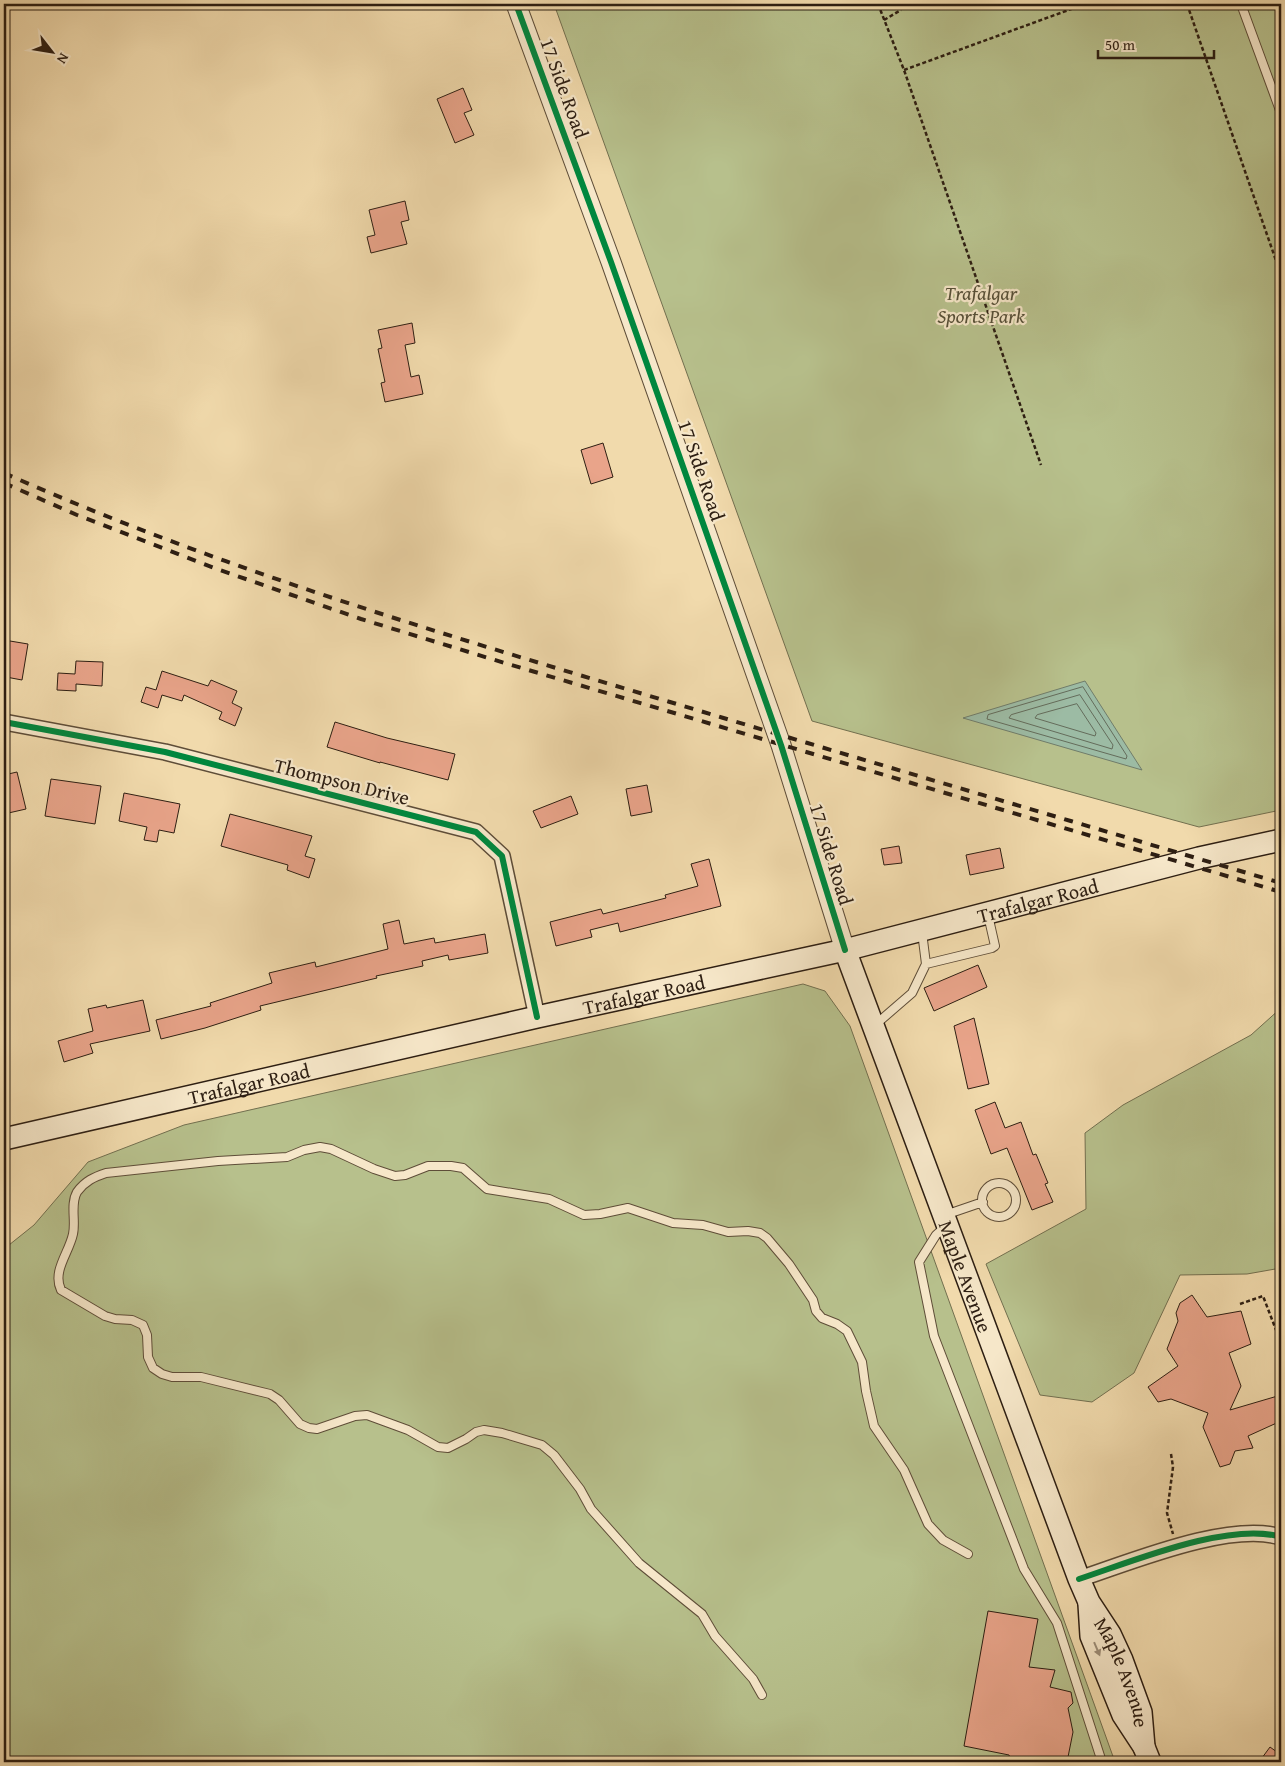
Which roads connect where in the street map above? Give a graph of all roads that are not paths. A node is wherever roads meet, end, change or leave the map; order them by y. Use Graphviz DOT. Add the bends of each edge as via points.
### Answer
graph roads {
  1 [pos="516,4"];
  2 [pos="1241,4"];
  3 [pos="1281,112"];
  4 [pos="4,722"];
  5 [pos="1281,840"];
  6 [pos="988,913"];
  7 [pos="922,930"];
  8 [pos="845,950"];
  9 [pos="926,964"];
  10 [pos="537,1017"];
  11 [pos="874,1026"];
  12 [pos="4,1139"];
  13 [pos="983,1202"];
  14 [pos="945,1220"];
  15 [pos="1281,1537"];
  16 [pos="968,1554"];
  17 [pos="1079,1579"];
  18 [pos="762,1695"];
  19 [pos="1147,1754"];
  20 [pos="1102,1762"];
  1 -- 8 [label="street, 17 Side Road" via="611,262 781,745"];
  2 -- 3 [label="lane"];
  4 -- 10 [label="street, Thompson Drive" via="165,752 476,832 502,856"];
  5 -- 6 [label="main road, Trafalgar Road"];
  6 -- 7 [label="main road, Trafalgar Road"];
  6 -- 9 [label="lane" via="995,946"];
  7 -- 8 [label="main road, Trafalgar Road"];
  7 -- 9 [label="lane"];
  8 -- 10 [label="main road, Trafalgar Road"];
  8 -- 11 [label="main road, Maple Avenue"];
  9 -- 11 [label="lane" via="912,993"];
  10 -- 12 [label="main road, Trafalgar Road"];
  11 -- 14 [label="main road, Maple Avenue"];
  13 -- 13 [label="lane" via="992,1215 1004,1216 1014,1210 1017,1198 1012,1187 1001,1182 990,1185 983,1195"];
  13 -- 14 [label="lane"];
  14 -- 17 [label="main road, Maple Avenue"];
  14 -- 20 [label="lane" via="920,1262 934,1336 1024,1569 1057,1623"];
  15 -- 17 [label="street" via="1270,1534 1231,1535 1195,1541"];
  16 -- 18 [label="lane" via="943,1540 928,1524 904,1470 874,1426 862,1362 847,1331 822,1318 789,1264 760,1233 728,1232 703,1225 673,1223 628,1208 584,1215 549,1199 487,1189 463,1168 428,1166 395,1176 320,1147 287,1157 106,1173 93,1177 76,1193 73,1236 58,1274 61,1290 104,1316 143,1325 153,1368 172,1377 201,1377 270,1394 300,1424 309,1428 317,1429 368,1415 408,1430 438,1447 448,1448 484,1430 542,1445 554,1455 580,1489 590,1509 639,1563 702,1614 715,1636 753,1678"];
  17 -- 19 [label="main road, Maple Avenue" via="1088,1602 1110,1634 1122,1660 1141,1712"];
}
